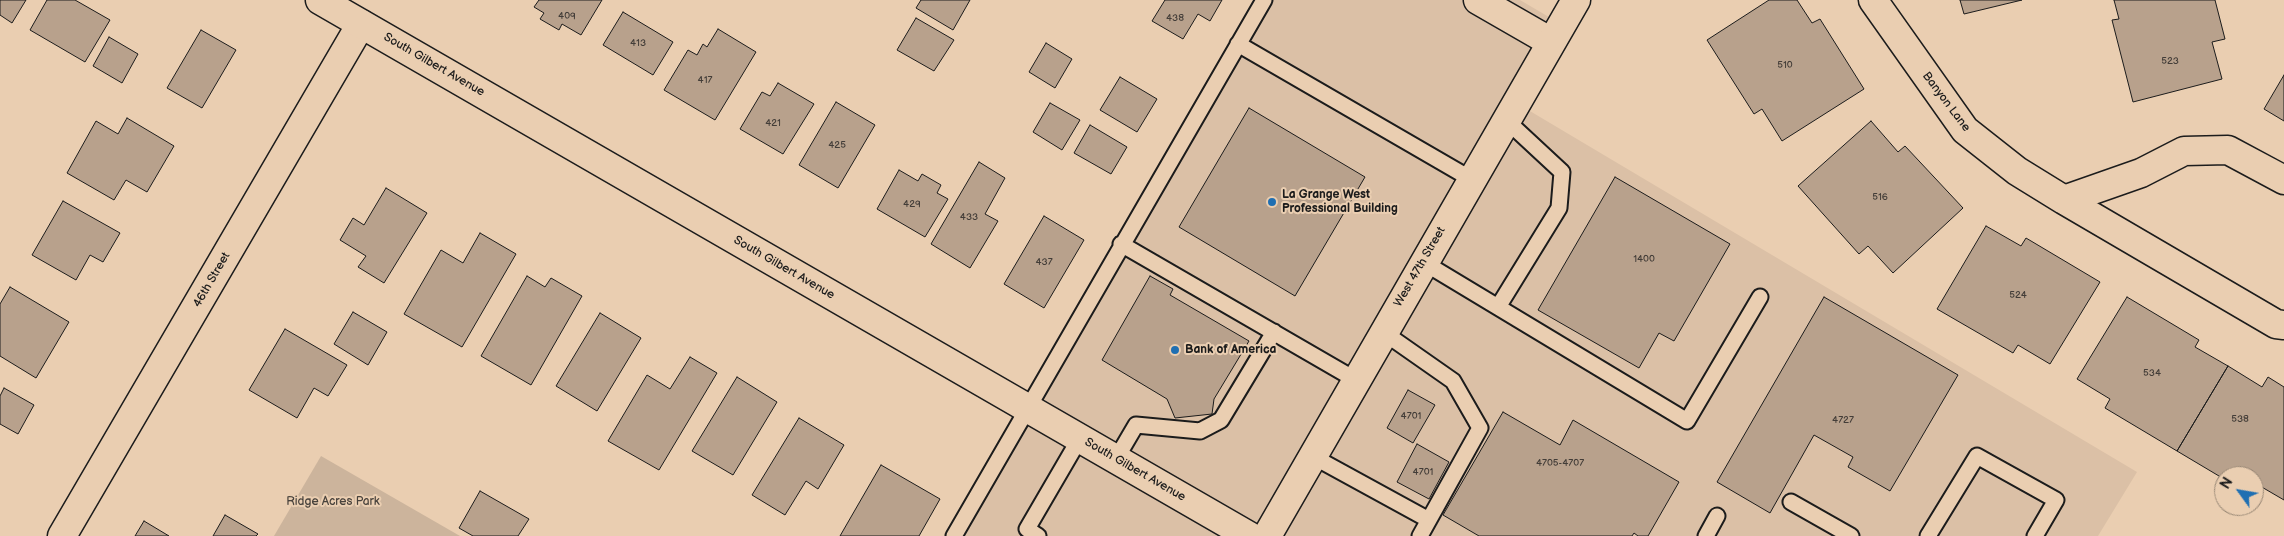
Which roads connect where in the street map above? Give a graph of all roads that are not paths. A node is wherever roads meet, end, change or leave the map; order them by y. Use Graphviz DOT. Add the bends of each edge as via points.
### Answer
graph roads {
  1 [pos="320,0"];
  2 [pos="1264,0"];
  3 [pos="1478,0"];
  4 [pos="1576,0"];
  5 [pos="1873,0"];
  6 [pos="361,24"];
  7 [pos="1551,42"];
  8 [pos="1238,44"];
  9 [pos="1506,120"];
  10 [pos="1471,178"];
  11 [pos="2284,180"];
  12 [pos="2064,200"];
  13 [pos="1122,244"];
  14 [pos="1423,262"];
  15 [pos="1760,298"];
  16 [pos="1498,307"];
  17 [pos="2284,325"];
  18 [pos="1274,332"];
  19 [pos="1383,332"];
  20 [pos="1356,380"];
  21 [pos="1027,408"];
  22 [pos="1080,438"];
  23 [pos="1312,456"];
  24 [pos="1116,459"];
  25 [pos="1790,502"];
  26 [pos="1717,516"];
  27 [pos="1429,520"];
  28 [pos="62,536"];
  29 [pos="954,536"];
  30 [pos="1038,536"];
  31 [pos="1249,536"];
  32 [pos="1267,536"];
  33 [pos="1420,536"];
  34 [pos="1706,536"];
  35 [pos="1851,536"];
  36 [pos="1928,536"];
  37 [pos="2035,536"];
  1 -- 6 [label="street, South Gilbert Avenue"];
  2 -- 8 [label="lane"];
  3 -- 7 [label="street"];
  4 -- 7 [label="street, West 47th Street"];
  5 -- 12 [label="street, Banyon Lane" via="1965,130 2017,171"];
  6 -- 21 [label="street, South Gilbert Avenue"];
  6 -- 28 [label="street, 46th Street"];
  7 -- 9 [label="street, West 47th Street"];
  8 -- 10 [label="lane"];
  8 -- 13 [label="lane"];
  9 -- 10 [label="street, West 47th Street"];
  9 -- 16 [label="lane" via="1562,172 1559,208"];
  10 -- 14 [label="street, West 47th Street"];
  11 -- 12 [label="street" via="2228,150 2184,151 2141,173"];
  12 -- 17 [label="street, Banyon Lane" via="2276,324"];
  13 -- 18 [label="lane"];
  13 -- 21 [label="lane"];
  14 -- 16 [label="lane"];
  14 -- 19 [label="street, West 47th Street"];
  15 -- 16 [label="lane" via="1687,421"];
  18 -- 20 [label="lane"];
  18 -- 24 [label="lane" via="1221,420 1200,431 1136,425"];
  19 -- 20 [label="street, West 47th Street"];
  19 -- 27 [label="lane" via="1453,381 1480,428"];
  20 -- 23 [label="street, West 47th Street"];
  21 -- 22 [label="street, South Gilbert Avenue"];
  21 -- 29 [label="lane"];
  22 -- 24 [label="street, South Gilbert Avenue"];
  22 -- 30 [label="lane" via="1027,529"];
  23 -- 27 [label="lane"];
  23 -- 32 [label="street, West 47th Street"];
  24 -- 31 [label="street, South Gilbert Avenue"];
  25 -- 35 [label="lane"];
  26 -- 34 [label="lane"];
  27 -- 33 [label="lane"];
  36 -- 37 [label="lane" via="1977,456 2056,500"];
}
